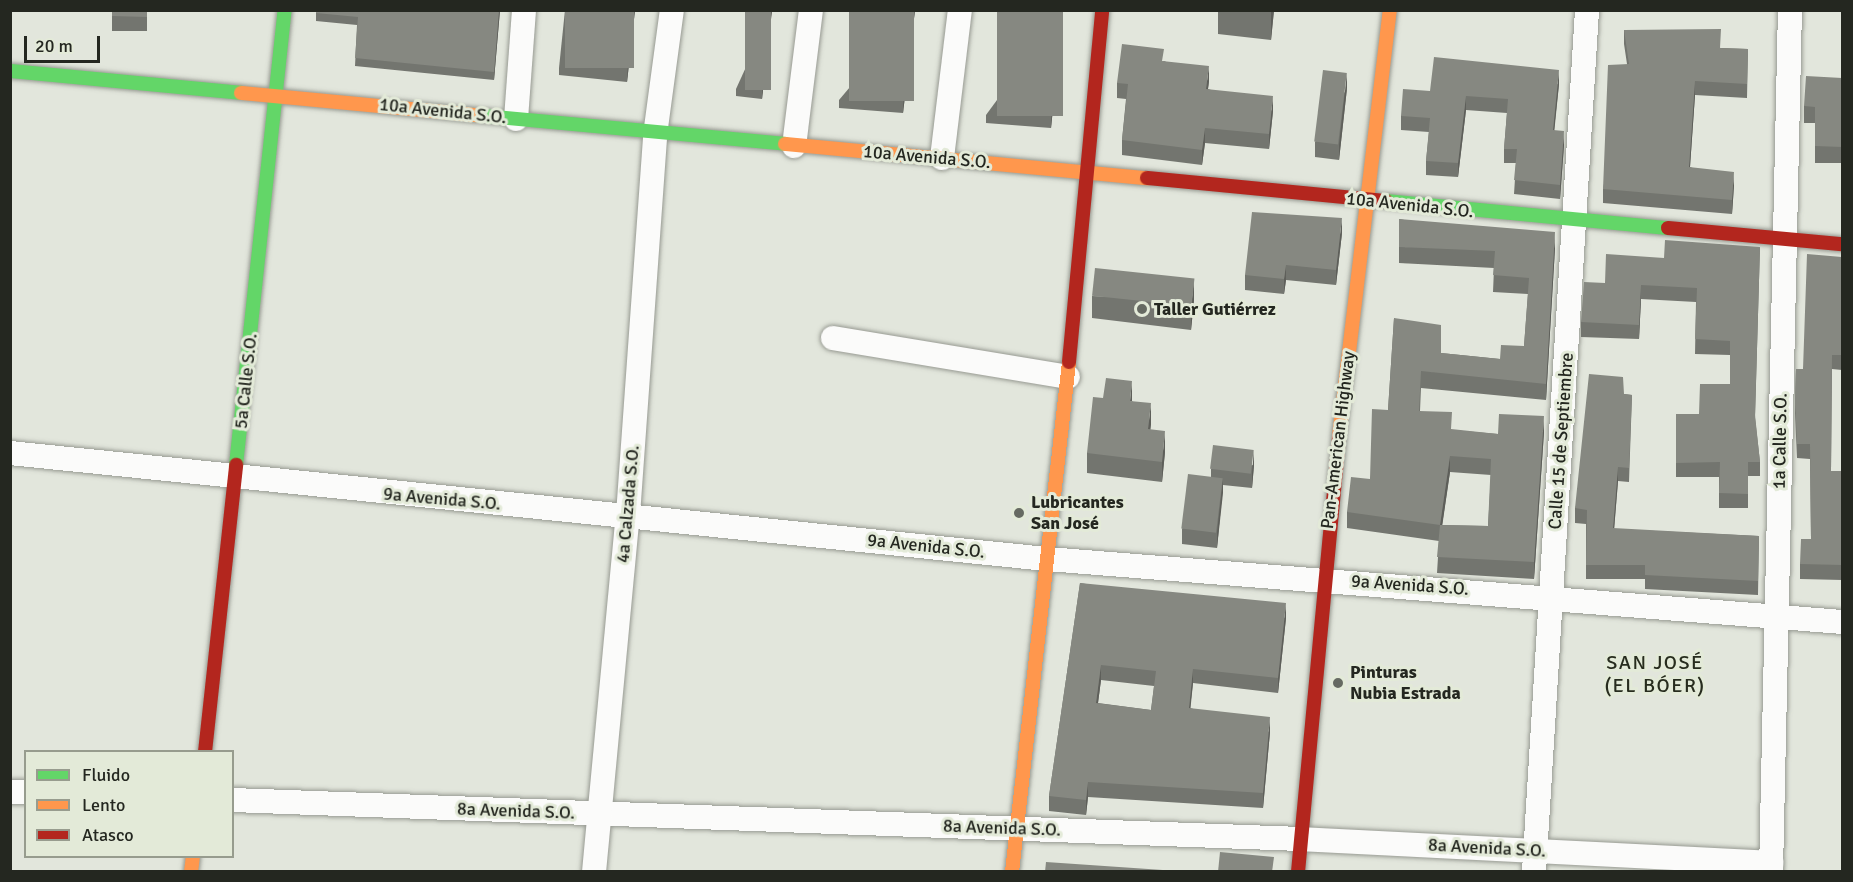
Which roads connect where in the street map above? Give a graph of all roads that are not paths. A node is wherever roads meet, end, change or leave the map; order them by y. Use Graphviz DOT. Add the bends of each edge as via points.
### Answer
graph roads {
  1 [pos="285,10"];
  2 [pos="524,10"];
  3 [pos="672,10"];
  4 [pos="811,10"];
  5 [pos="960,10"];
  6 [pos="1102,10"];
  7 [pos="1390,10"];
  8 [pos="1587,10"];
  9 [pos="1790,10"];
  10 [pos="10,71"];
  11 [pos="277,94"];
  12 [pos="516,119"];
  13 [pos="654,135"];
  14 [pos="794,146"];
  15 [pos="942,158"];
  16 [pos="1088,170"];
  17 [pos="1367,200"];
  18 [pos="1574,223"];
  19 [pos="1785,239"];
  20 [pos="1842,244"];
  21 [pos="833,338"];
  22 [pos="1068,377"];
  23 [pos="10,453"];
  24 [pos="235,480"];
  25 [pos="628,516"];
  26 [pos="1047,559"];
  27 [pos="1322,579"];
  28 [pos="1551,595"];
  29 [pos="1776,615"];
  30 [pos="1842,622"];
  31 [pos="205,750"];
  32 [pos="234,800"];
  33 [pos="599,814"];
  34 [pos="1017,829"];
  35 [pos="1301,839"];
  36 [pos="1535,861"];
  37 [pos="1771,867"];
  38 [pos="594,872"];
  39 [pos="1012,872"];
  40 [pos="1298,872"];
  1 -- 11 [label="main road, 5a Calle S.O."];
  2 -- 12 [label="street"];
  3 -- 13 [label="street, 4a Calzada S.O."];
  4 -- 14 [label="street"];
  5 -- 15 [label="street"];
  6 -- 16 [label="main road"];
  7 -- 17 [label="main road, Pan-American Highway"];
  8 -- 18 [label="street, Calle 15 de Septiembre"];
  9 -- 19 [label="street, 1a Calle S.O."];
  10 -- 11 [label="main road, 10a Avenida S.O."];
  11 -- 12 [label="main road, 10a Avenida S.O."];
  11 -- 24 [label="main road, 5a Calle S.O."];
  12 -- 13 [label="main road, 10a Avenida S.O."];
  13 -- 14 [label="main road, 10a Avenida S.O."];
  13 -- 25 [label="street, 4a Calzada S.O."];
  14 -- 15 [label="main road, 10a Avenida S.O."];
  15 -- 16 [label="main road, 10a Avenida S.O."];
  16 -- 17 [label="main road, 10a Avenida S.O."];
  16 -- 22 [label="main road"];
  17 -- 18 [label="main road, 10a Avenida S.O."];
  17 -- 27 [label="main road, Pan-American Highway"];
  18 -- 19 [label="main road, 10a Avenida S.O."];
  18 -- 28 [label="street, Calle 15 de Septiembre"];
  19 -- 20 [label="main road, 10a Avenida S.O."];
  19 -- 29 [label="street, 1a Calle S.O."];
  21 -- 22 [label="street"];
  22 -- 26 [label="main road"];
  23 -- 24 [label="street, 9a Avenida S.O."];
  24 -- 25 [label="street, 9a Avenida S.O."];
  24 -- 31 [label="main road, 5a Calle S.O."];
  25 -- 26 [label="street, 9a Avenida S.O."];
  25 -- 33 [label="street, 4a Calzada S.O."];
  26 -- 27 [label="street, 9a Avenida S.O."];
  26 -- 34 [label="main road"];
  27 -- 28 [label="street, 9a Avenida S.O."];
  27 -- 35 [label="main road, Pan-American Highway"];
  28 -- 29 [label="street, 9a Avenida S.O."];
  28 -- 36 [label="street, Calle 15 de Septiembre"];
  29 -- 30 [label="street, 9a Avenida S.O."];
  29 -- 37 [label="street, 1a Calle S.O."];
  32 -- 33 [label="street, 8a Avenida S.O."];
  33 -- 34 [label="street, 8a Avenida S.O."];
  33 -- 38 [label="street, 4a Calzada S.O."];
  34 -- 35 [label="street, 8a Avenida S.O."];
  34 -- 39 [label="main road"];
  35 -- 36 [label="street, 8a Avenida S.O."];
  35 -- 40 [label="main road, Pan-American Highway"];
  36 -- 37 [label="street, 8a Avenida S.O."];
}
